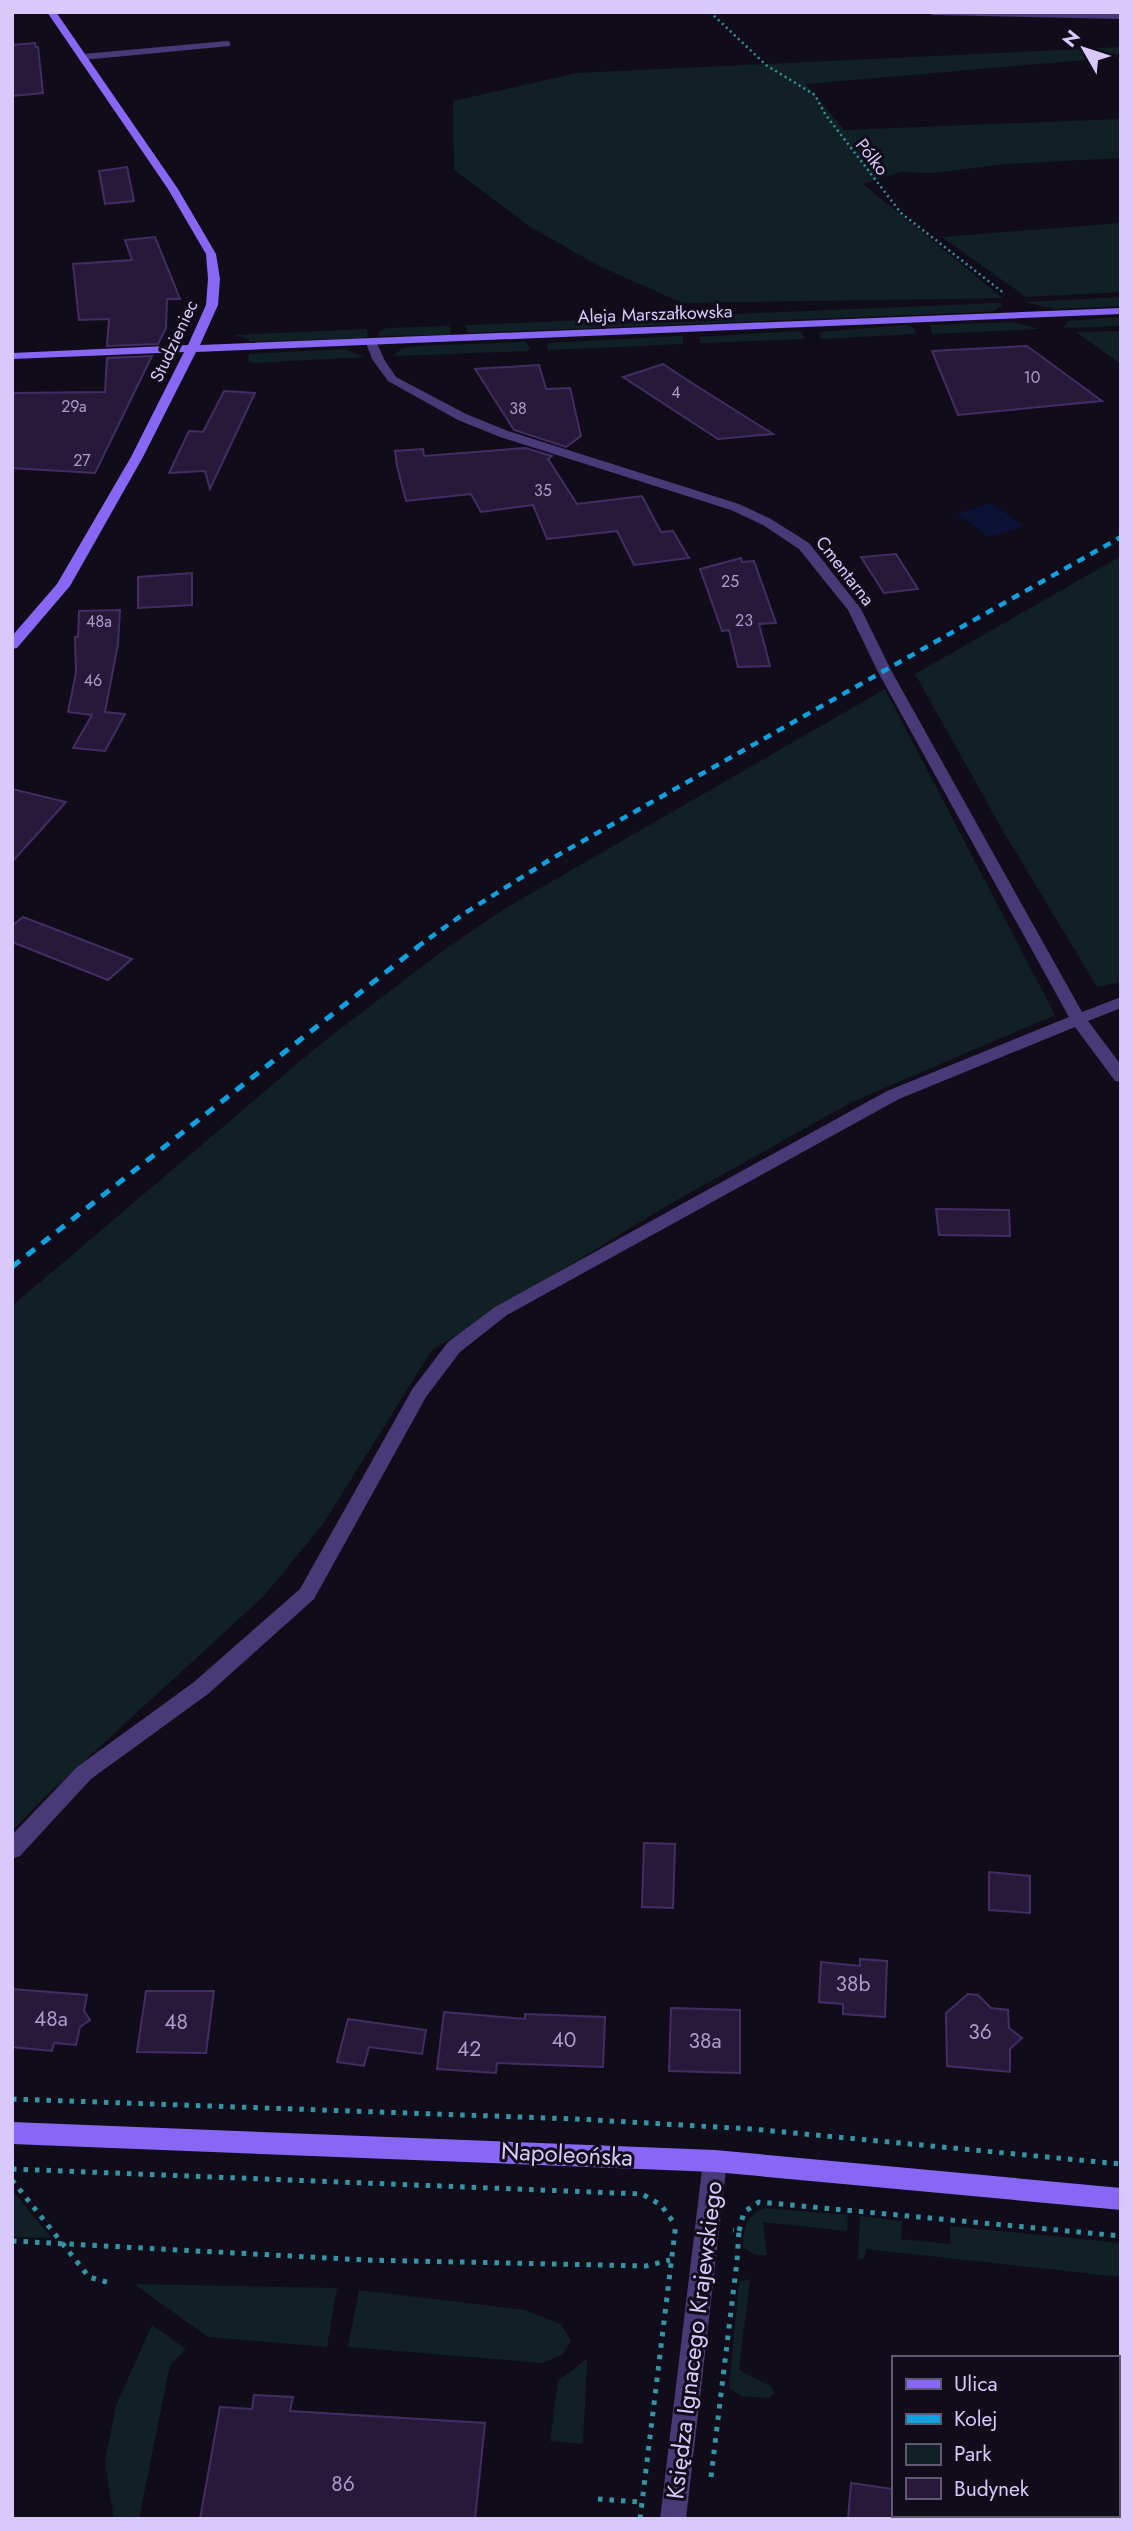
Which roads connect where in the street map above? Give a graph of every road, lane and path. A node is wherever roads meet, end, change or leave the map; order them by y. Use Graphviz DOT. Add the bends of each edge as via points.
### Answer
graph roads {
  1 [pos="51,12"];
  2 [pos="709,12"];
  3 [pos="932,12"];
  4 [pos="1121,16"];
  5 [pos="227,44"];
  6 [pos="83,57"];
  7 [pos="1121,311"];
  8 [pos="1016,316"];
  9 [pos="372,343"];
  10 [pos="191,349"];
  11 [pos="12,356"];
  12 [pos="12,645"];
  13 [pos="1121,1002"];
  14 [pos="1077,1018"];
  15 [pos="1121,1077"];
  16 [pos="12,1850"];
  17 [pos="12,2099"];
  18 [pos="12,2133"];
  19 [pos="715,2161"];
  20 [pos="1121,2164"];
  21 [pos="12,2169"];
  22 [pos="12,2180"];
  23 [pos="1121,2199"];
  24 [pos="674,2223"];
  25 [pos="740,2231"];
  26 [pos="1121,2236"];
  27 [pos="12,2241"];
  28 [pos="62,2242"];
  29 [pos="670,2260"];
  30 [pos="113,2284"];
  31 [pos="598,2499"];
  32 [pos="640,2502"];
  33 [pos="673,2519"];
  1 -- 6 [label="street, Studzieniec"];
  2 -- 8 [label="path, Pólko" via="766,65 815,94 825,114 901,213 1012,301"];
  3 -- 4 [label="street"];
  5 -- 6 [label="street"];
  6 -- 10 [label="street, Studzieniec" via="173,189 211,254 212,305"];
  7 -- 8 [label="street, Aleja Marszałkowska"];
  8 -- 9 [label="street, Aleja Marszałkowska"];
  9 -- 10 [label="street, Aleja Marszałkowska"];
  9 -- 14 [label="street, Cmentarna" via="392,379 462,417 735,506 804,546 854,609"];
  10 -- 11 [label="street, Aleja Marszałkowska"];
  10 -- 12 [label="street, Studzieniec" via="92,540 63,586"];
  13 -- 14 [label="street"];
  14 -- 15 [label="street, Cmentarna"];
  14 -- 16 [label="street" via="893,1095 500,1311 454,1347 419,1393 307,1594 201,1688 84,1773"];
  17 -- 20 [label="path" via="617,2121 752,2129"];
  18 -- 19 [label="street, Napoleońska"];
  19 -- 23 [label="street, Napoleońska"];
  19 -- 33 [label="street, Księdza Ignacego Krajewskiego"];
  21 -- 24 [label="path" via="642,2194 670,2211"];
  22 -- 28 [label="path"];
  25 -- 26 [label="path" via="744,2212 759,2202"];
  27 -- 28 [label="path"];
  28 -- 29 [label="path" via="365,2260 646,2266"];
  28 -- 30 [label="path" via="89,2277"];
  31 -- 32 [label="path"];
}
